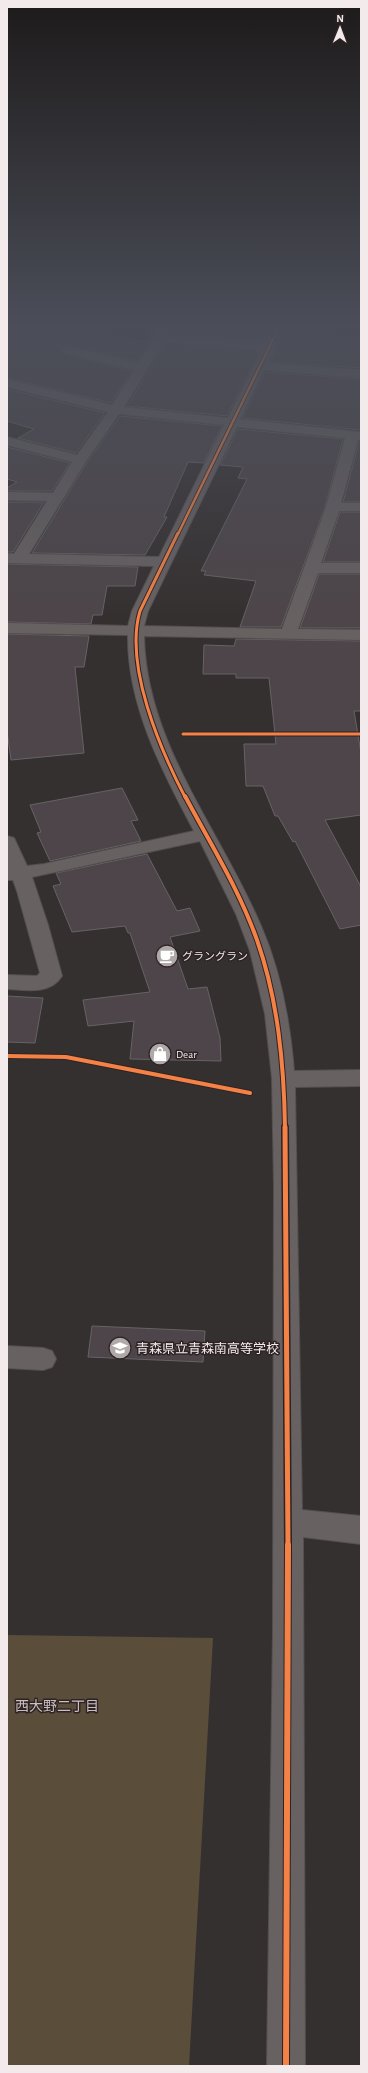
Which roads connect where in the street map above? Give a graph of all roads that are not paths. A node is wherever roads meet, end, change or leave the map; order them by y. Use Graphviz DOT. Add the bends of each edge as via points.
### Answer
graph roads {
  1 [pos="108,422"];
  2 [pos="233,422"];
  3 [pos="357,435"];
  4 [pos="7,441"];
  5 [pos="80,460"];
  6 [pos="7,496"];
  7 [pos="58,497"];
  8 [pos="333,506"];
  9 [pos="361,507"];
  10 [pos="13,558"];
  11 [pos="164,562"];
  12 [pos="311,568"];
  13 [pos="361,568"];
  14 [pos="7,628"];
  15 [pos="136,632"];
  16 [pos="288,635"];
  17 [pos="361,635"];
  18 [pos="206,834"];
  19 [pos="7,842"];
  20 [pos="14,873"];
  21 [pos="7,982"];
  22 [pos="361,1078"];
  23 [pos="284,1079"];
  24 [pos="7,1357"];
  25 [pos="43,1359"];
  26 [pos="288,1522"];
  27 [pos="361,1530"];
  28 [pos="286,2066"];
  1 -- 5 [label="street"];
  2 -- 3 [label="street"];
  2 -- 11 [label="street"];
  3 -- 8 [label="street"];
  4 -- 5 [label="street"];
  5 -- 7 [label="street"];
  6 -- 7 [label="street"];
  7 -- 10 [label="street"];
  8 -- 9 [label="street"];
  8 -- 12 [label="street"];
  10 -- 11 [label="street"];
  11 -- 15 [label="street" via="140,611"];
  12 -- 13 [label="street"];
  12 -- 16 [label="street"];
  14 -- 15 [label="street"];
  15 -- 16 [label="street"];
  15 -- 18 [label="street" via="140,680 152,725 163,755"];
  16 -- 17 [label="street"];
  18 -- 20 [label="street"];
  18 -- 23 [label="street" via="247,915 262,955 272,990"];
  19 -- 20 [label="street"];
  20 -- 21 [label="street" via="42,934 51,976 41,983"];
  22 -- 23 [label="street"];
  23 -- 26 [label="street"];
  24 -- 25 [label="street"];
  26 -- 27 [label="street"];
  26 -- 28 [label="street"];
}
